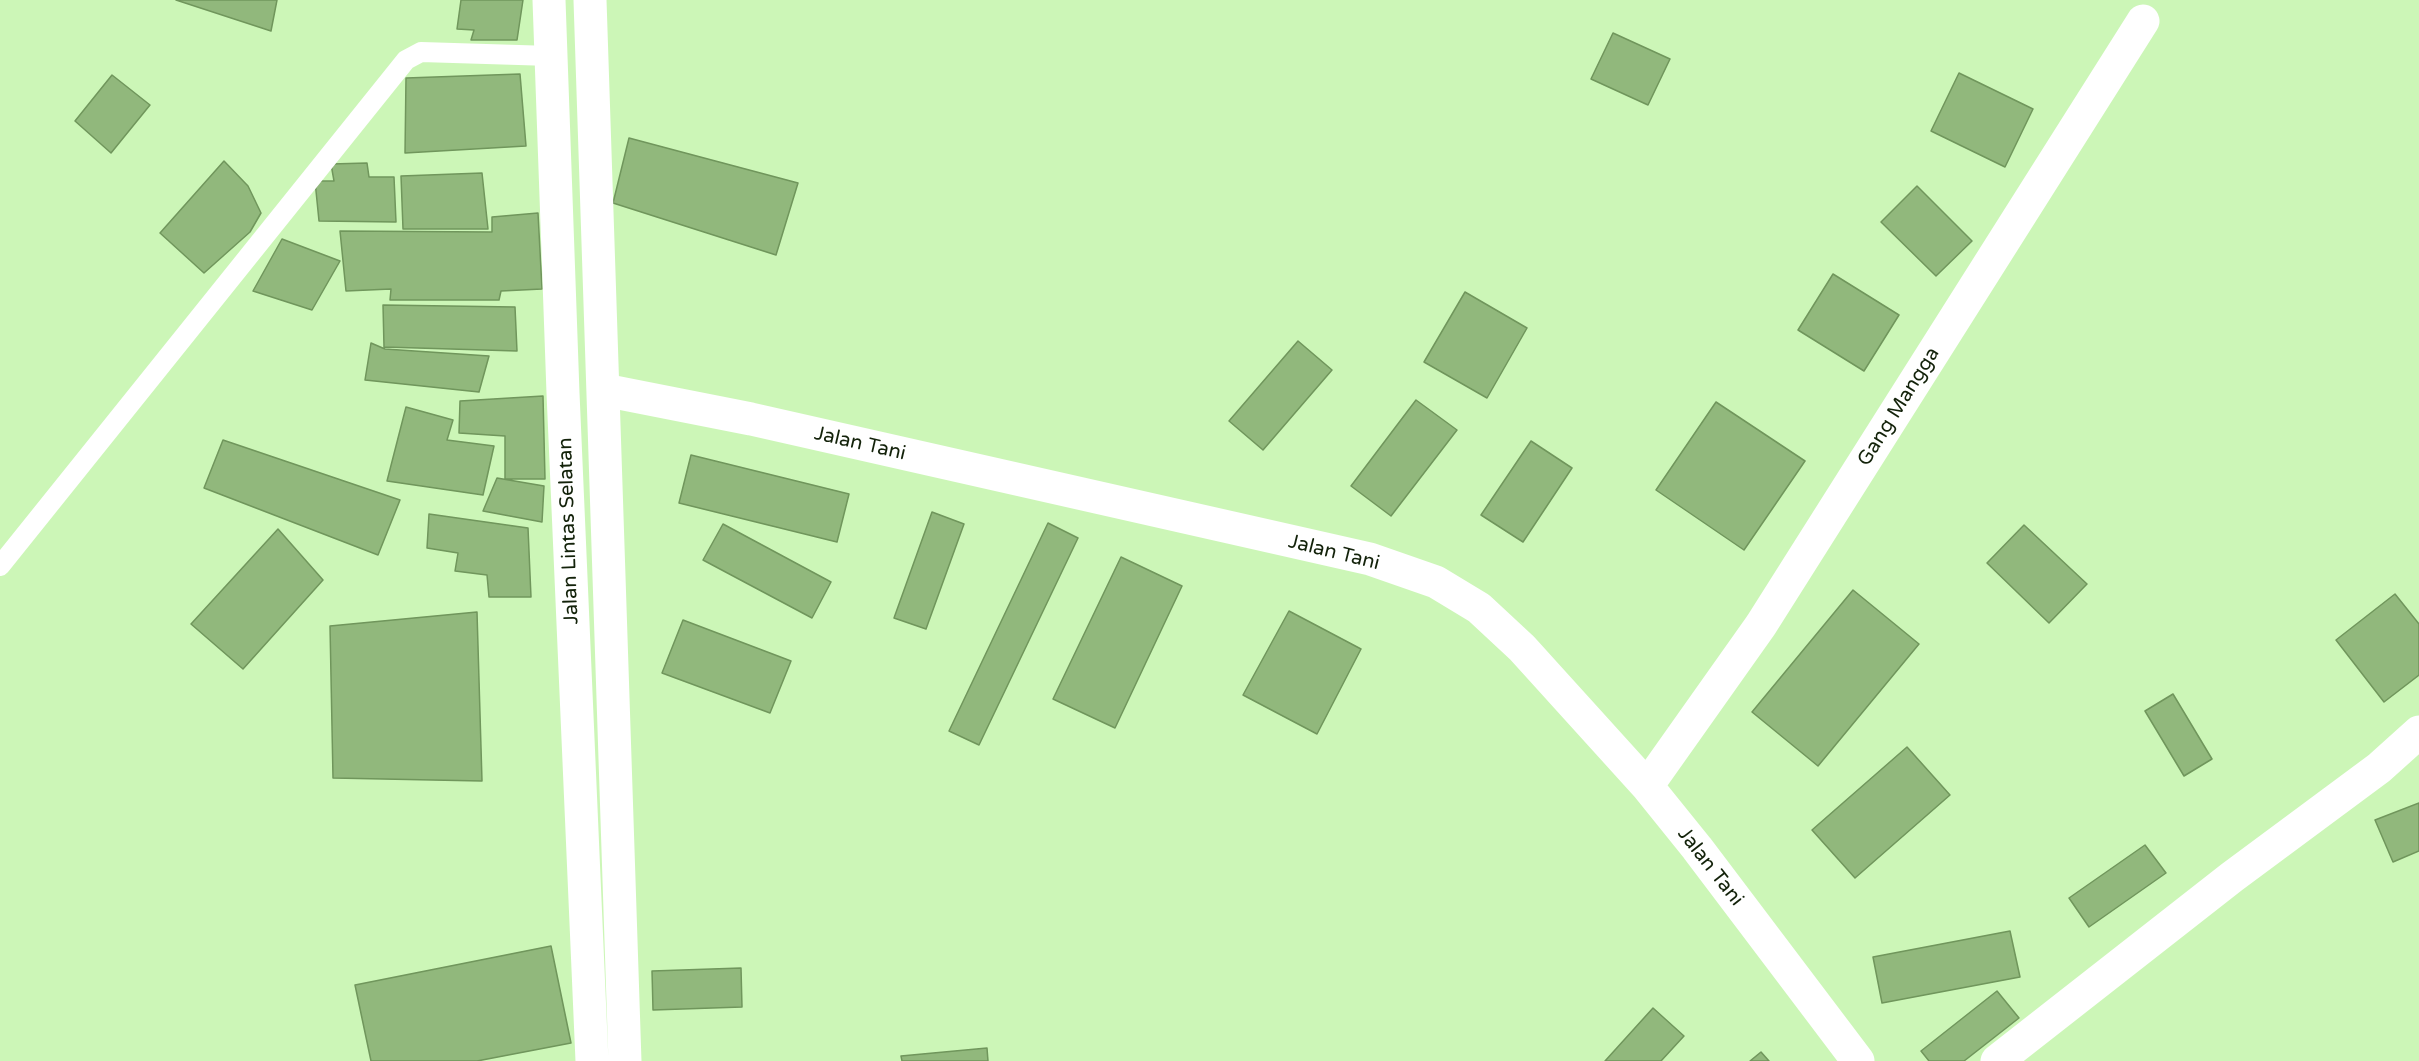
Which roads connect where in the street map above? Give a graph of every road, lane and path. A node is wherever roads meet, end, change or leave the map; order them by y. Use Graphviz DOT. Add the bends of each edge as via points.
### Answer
graph roads {
  1 [pos="549,0"];
  2 [pos="590,0"];
  3 [pos="2143,21"];
  4 [pos="550,56"];
  5 [pos="604,390"];
  6 [pos="0,566"];
  7 [pos="2419,732"];
  8 [pos="1647,786"];
  9 [pos="591,1061"];
  10 [pos="625,1061"];
  11 [pos="1858,1061"];
  12 [pos="1997,1061"];
  1 -- 4 [label="main road, Jalan Lintas Selatan"];
  2 -- 5 [label="main road, Jalan Lintas Selatan"];
  3 -- 8 [label="main road, Gang Mangga" via="1761,625"];
  4 -- 6 [label="lane" via="421,52 406,60"];
  4 -- 9 [label="main road, Jalan Lintas Selatan"];
  5 -- 8 [label="main road, Jalan Tani" via="1370,560 1436,582 1479,608 1522,648"];
  5 -- 10 [label="main road, Jalan Lintas Selatan"];
  7 -- 12 [label="main road" via="2379,768"];
  8 -- 11 [label="main road, Jalan Tani"];
}
